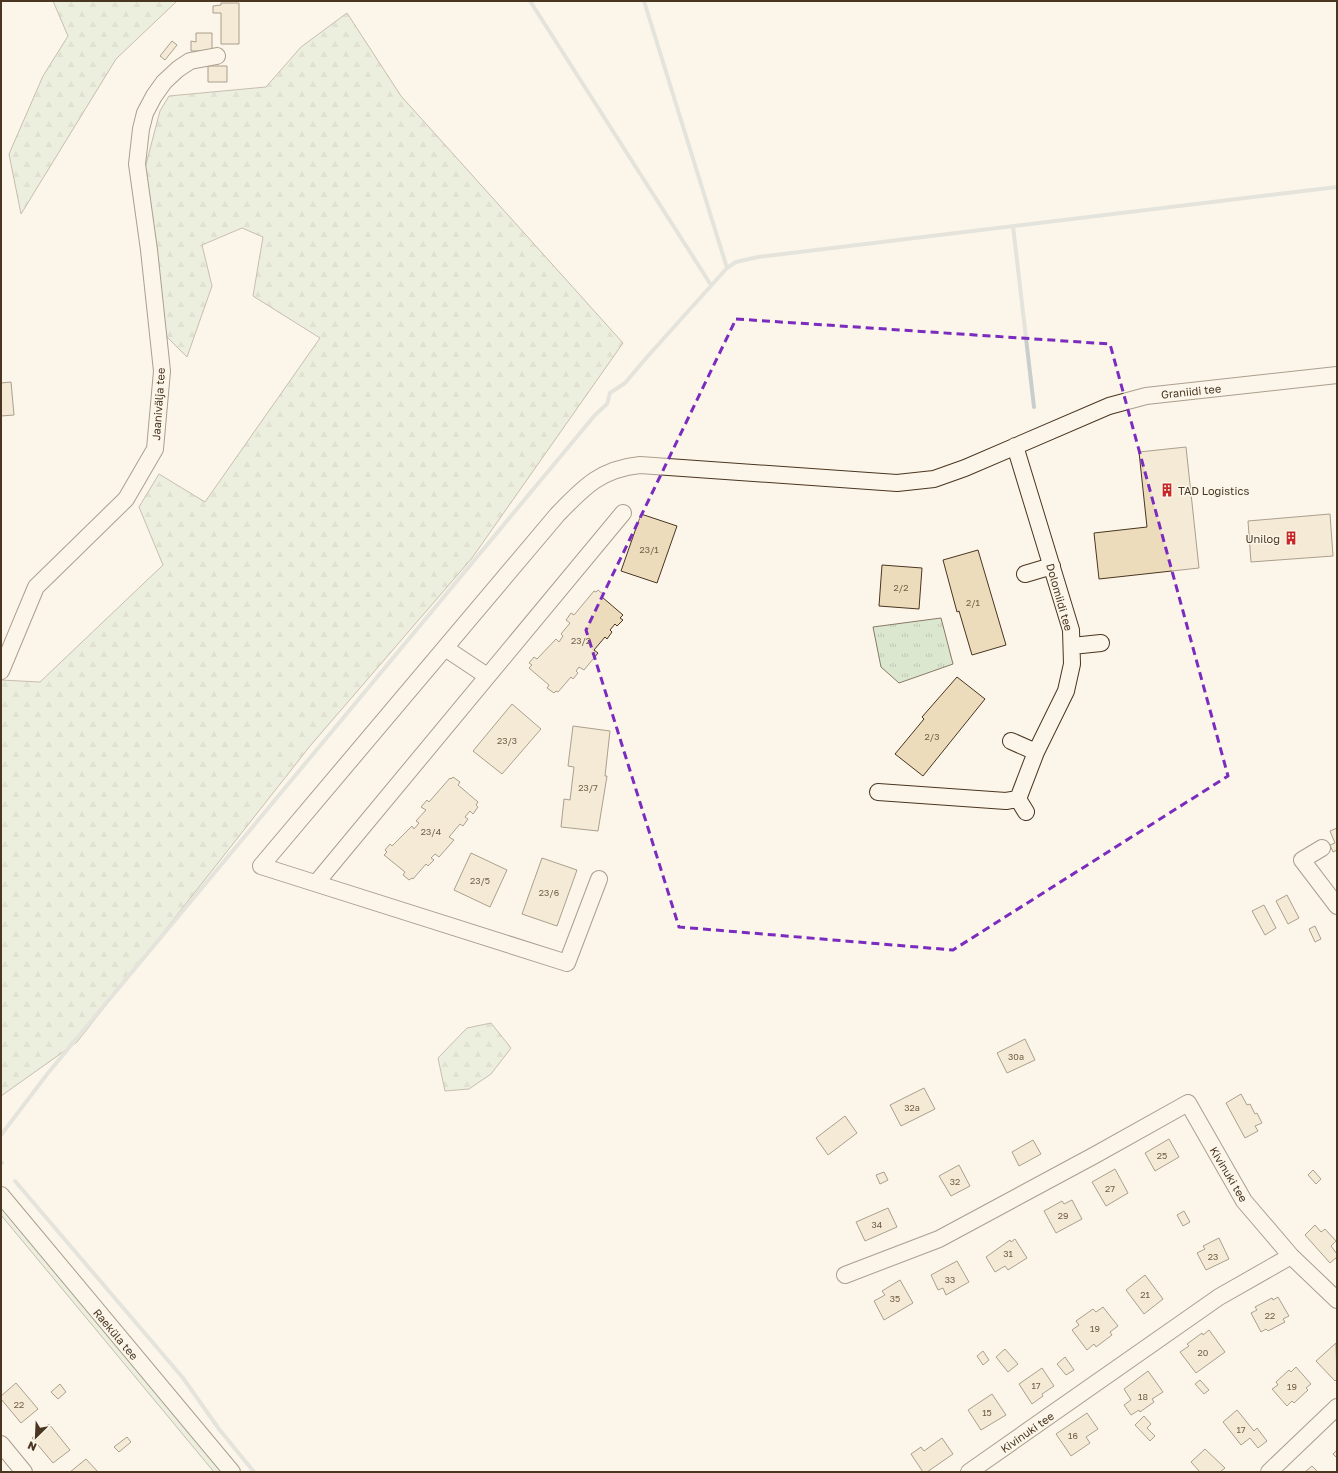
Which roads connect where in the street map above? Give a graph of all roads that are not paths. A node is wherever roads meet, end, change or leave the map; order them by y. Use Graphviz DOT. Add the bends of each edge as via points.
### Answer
graph roads {
  1 [pos="217,56"];
  2 [pos="1337,375"];
  3 [pos="1015,446"];
  4 [pos="623,513"];
  5 [pos="1052,566"];
  6 [pos="1024,574"];
  7 [pos="1101,643"];
  8 [pos="1072,646"];
  9 [pos="445,648"];
  10 [pos="1,671"];
  11 [pos="488,676"];
  12 [pos="1011,741"];
  13 [pos="1036,752"];
  14 [pos="878,792"];
  15 [pos="1322,848"];
  16 [pos="599,879"];
  17 [pos="318,882"];
  18 [pos="1337,906"];
  19 [pos="1,1195"];
  20 [pos="1291,1256"];
  21 [pos="845,1275"];
  22 [pos="1337,1300"];
  23 [pos="1337,1407"];
  24 [pos="1,1444"];
  25 [pos="24,1472"];
  26 [pos="232,1472"];
  27 [pos="969,1472"];
  28 [pos="1269,1472"];
  1 -- 10 [label="street, Jaanivälja tee" via="190,60 173,73 154,96 145,113 141,129 137,164 162,371 155,449 126,499 36,588"];
  2 -- 3 [label="street, Graniidi tee" via="1146,396 1109,406"];
  3 -- 5 [label="street, Dolomiidi tee"];
  3 -- 9 [label="street, Graniidi tee" via="965,468 921,482 897,483 640,465 623,467 592,480 580,490"];
  4 -- 11 [label="street"];
  5 -- 6 [label="street"];
  5 -- 8 [label="street, Dolomiidi tee" via="1071,630"];
  7 -- 8 [label="street"];
  8 -- 13 [label="street, Dolomiidi tee" via="1072,664 1066,691"];
  9 -- 11 [label="street"];
  9 -- 17 [label="street, Graniidi tee" via="261,866"];
  11 -- 17 [label="street"];
  12 -- 13 [label="street"];
  13 -- 14 [label="street, Dolomiidi tee" via="1022,806 1006,801"];
  15 -- 18 [label="street" via="1302,860"];
  16 -- 17 [label="street" via="567,963"];
  19 -- 26 [label="street, Raeküla tee"];
  20 -- 21 [label="street, Kivinuki tee" via="1244,1201 1188,1103 939,1239"];
  20 -- 22 [label="street"];
  20 -- 27 [label="street, Kivinuki tee" via="1219,1297"];
  23 -- 28 [label="street"];
  24 -- 25 [label="street"];
}
